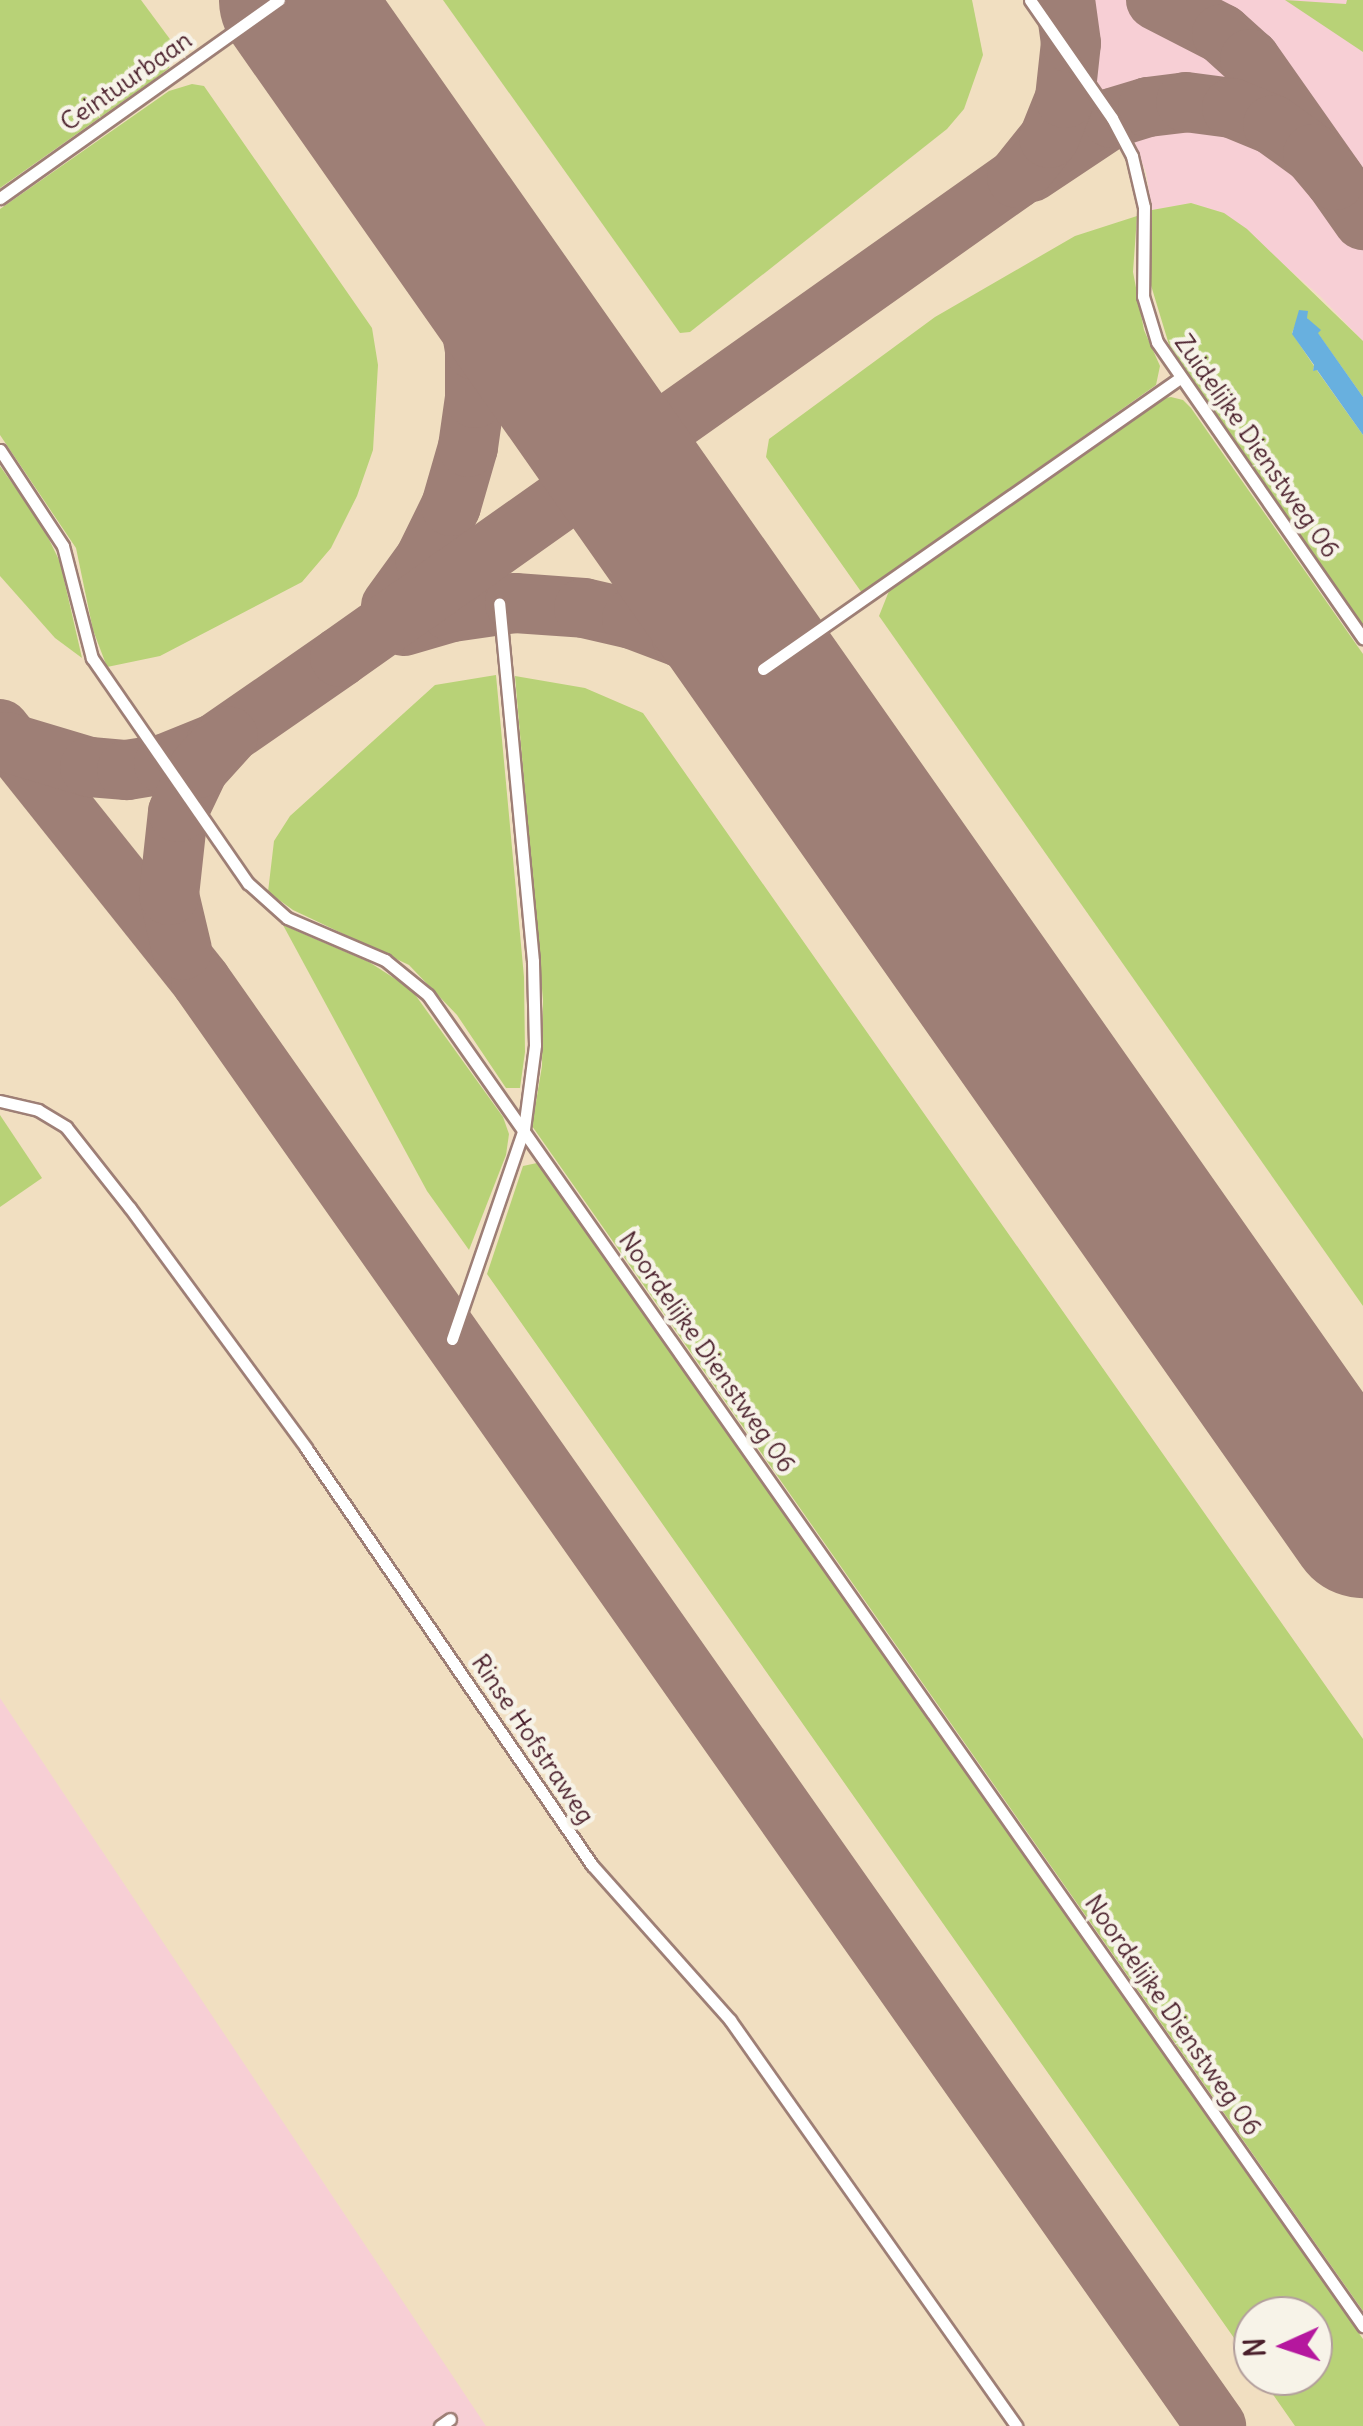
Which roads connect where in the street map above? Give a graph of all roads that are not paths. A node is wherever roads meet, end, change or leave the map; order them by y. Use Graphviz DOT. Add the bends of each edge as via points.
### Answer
graph roads {
  1 [pos="279,0"];
  2 [pos="1030,0"];
  3 [pos="0,198"];
  4 [pos="1180,378"];
  5 [pos="0,450"];
  6 [pos="499,604"];
  7 [pos="1363,638"];
  8 [pos="763,669"];
  9 [pos="0,1101"];
  10 [pos="524,1130"];
  11 [pos="452,1339"];
  12 [pos="1363,2326"];
  13 [pos="993,2392"];
  14 [pos="1002,2426"];
  15 [pos="1016,2426"];
  1 -- 3 [label="lane, Ceintuurbaan"];
  2 -- 4 [label="lane, Zuidelijke Dienstweg 06" via="1132,156 1144,207 1146,310"];
  4 -- 7 [label="lane, Zuidelijke Dienstweg 06"];
  4 -- 8 [label="lane"];
  5 -- 10 [label="lane, Noordelijke Dienstweg 06" via="68,555 92,658 248,884 287,918 385,960 416,982"];
  6 -- 10 [label="lane" via="536,1004"];
  9 -- 13 [label="lane, Rinse Hofstraweg" via="52,1116 120,1195 306,1448 592,1865 730,2020"];
  10 -- 11 [label="lane"];
  10 -- 12 [label="lane, Noordelijke Dienstweg 06"];
  13 -- 14 [label="lane"];
  13 -- 15 [label="lane, Rinse Hofstraweg"];
}
